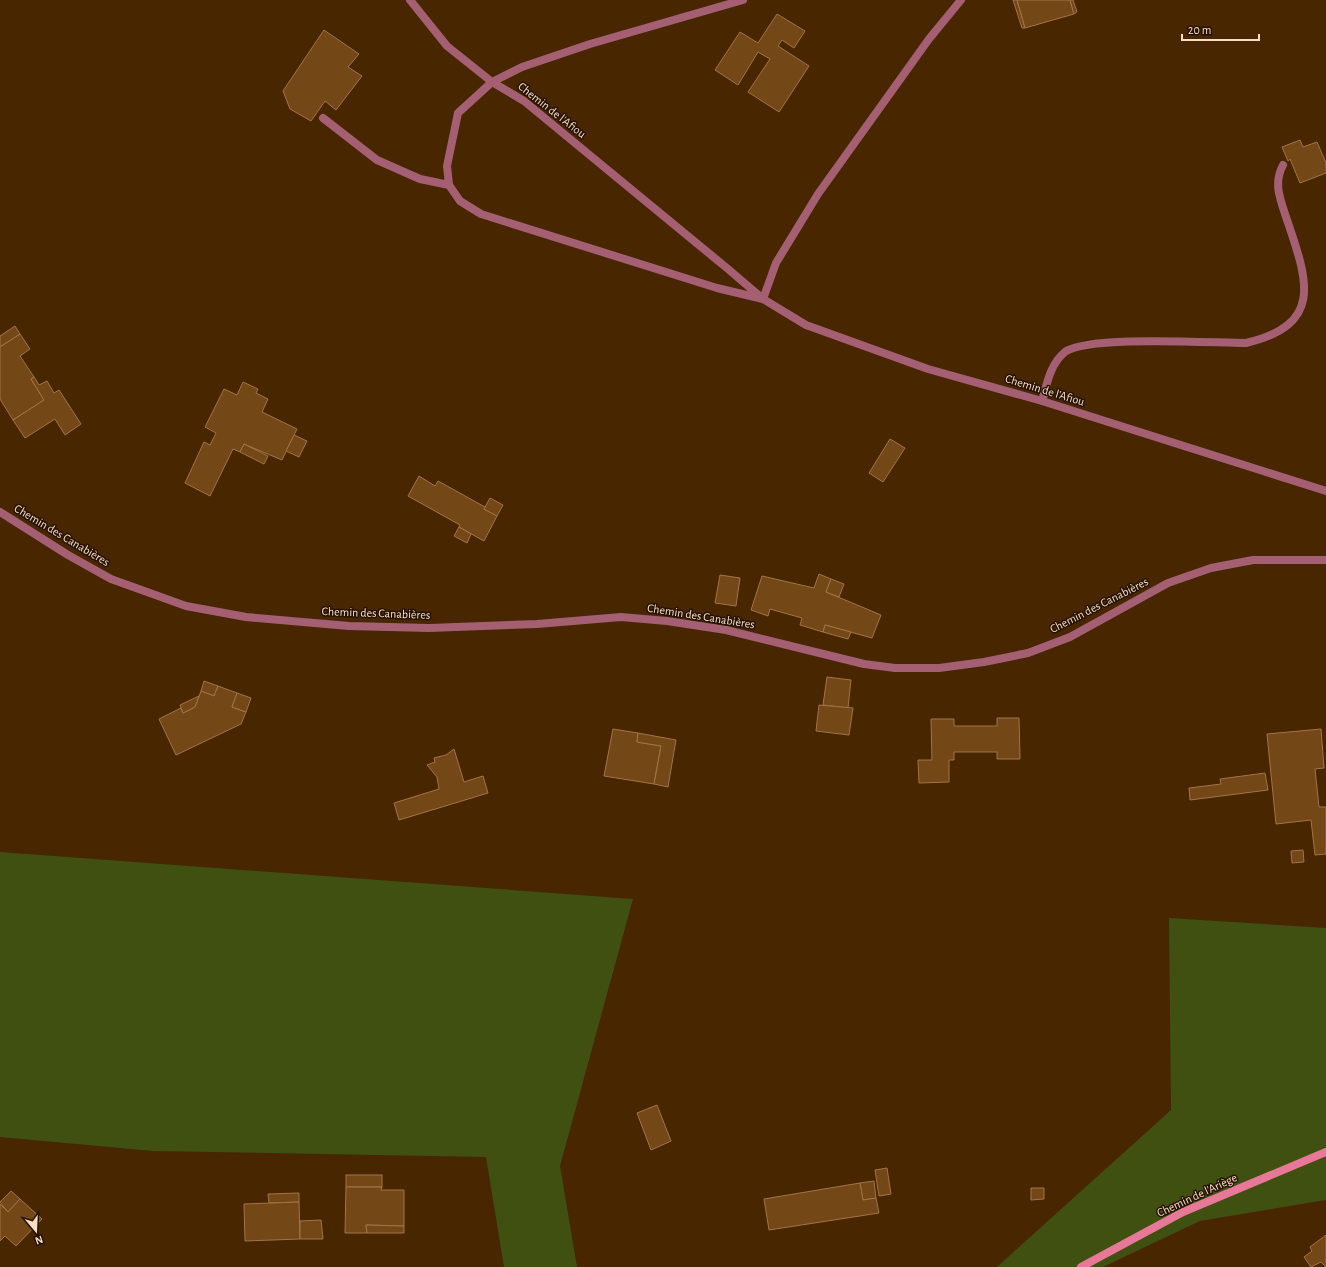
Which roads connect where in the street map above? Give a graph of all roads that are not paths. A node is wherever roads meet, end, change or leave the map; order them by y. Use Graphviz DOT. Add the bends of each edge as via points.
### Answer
graph roads {
  1 [pos="410,0"];
  2 [pos="743,0"];
  3 [pos="961,0"];
  4 [pos="492,82"];
  5 [pos="322,118"];
  6 [pos="1283,165"];
  7 [pos="449,185"];
  8 [pos="763,299"];
  9 [pos="1042,401"];
  10 [pos="1326,491"];
  11 [pos="0,512"];
  12 [pos="1326,560"];
  13 [pos="1326,1152"];
  14 [pos="1081,1267"];
  1 -- 4 [label="street" via="447,46"];
  2 -- 4 [label="street" via="590,44 522,67"];
  3 -- 8 [label="street" via="929,39 818,194 776,263"];
  4 -- 7 [label="street, Chemin de l'Afiou" via="458,113 447,166"];
  4 -- 8 [label="street, Chemin de l'Afiou" via="524,101"];
  5 -- 7 [label="street" via="377,160 420,179"];
  6 -- 9 [label="street" via="1278,174 1278,191 1306,276 1308,295 1306,308 1299,320 1268,339 1246,343 1108,342 1080,346 1065,352 1053,366"];
  7 -- 8 [label="street, Chemin de l'Afiou" via="460,201 481,214 717,288"];
  8 -- 9 [label="street, Chemin de l'Afiou" via="813,327 928,368"];
  9 -- 10 [label="street, Chemin de l'Afiou"];
  11 -- 12 [label="street, Chemin des Canabières" via="111,579 186,606 246,618 349,626 429,628 537,624 621,617 726,630 864,664 895,668 940,668 1028,653 1070,637 1168,583 1211,568 1253,560"];
  13 -- 14 [label="street, Chemin de l'Ariège" via="1183,1212"];
}
